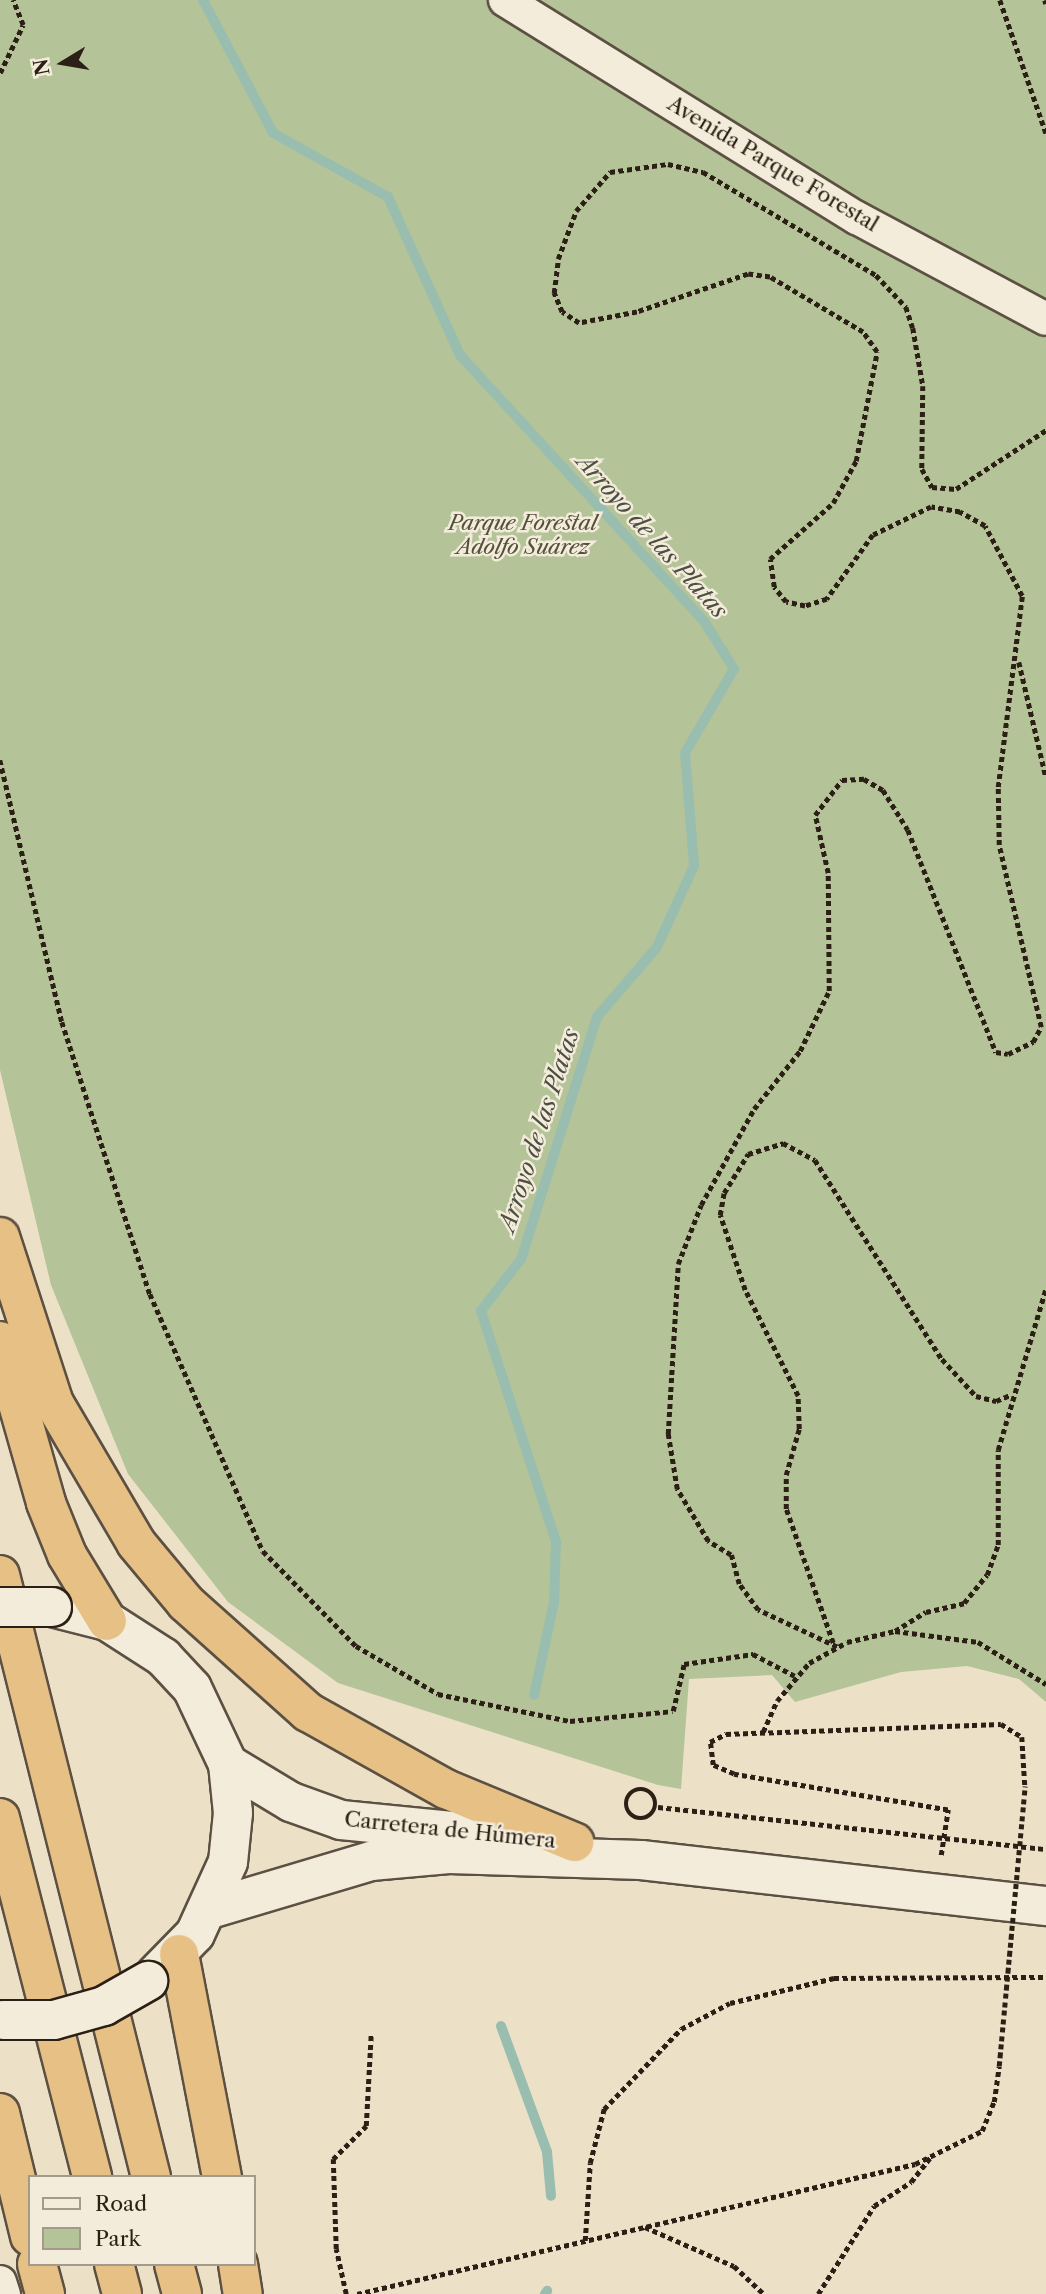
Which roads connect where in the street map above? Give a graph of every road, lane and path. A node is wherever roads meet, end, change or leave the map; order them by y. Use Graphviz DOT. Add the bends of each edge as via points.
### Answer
graph roads {
  1 [pos="13,0"];
  2 [pos="505,0"];
  3 [pos="1000,0"];
  4 [pos="0,73"];
  5 [pos="1046,133"];
  6 [pos="1046,319"];
  7 [pos="1046,430"];
  8 [pos="1018,658"];
  9 [pos="0,760"];
  10 [pos="1046,777"];
  11 [pos="0,1237"];
  12 [pos="1046,1288"];
  13 [pos="0,1341"];
  14 [pos="1010,1395"];
  15 [pos="0,1575"];
  16 [pos="0,1607"];
  17 [pos="107,1621"];
  18 [pos="895,1631"];
  19 [pos="836,1647"];
  20 [pos="795,1676"];
  21 [pos="1046,1684"];
  22 [pos="763,1732"];
  23 [pos="228,1765"];
  24 [pos="658,1807"];
  25 [pos="0,1818"];
  26 [pos="943,1837"];
  27 [pos="574,1842"];
  28 [pos="1046,1849"];
  29 [pos="941,1855"];
  30 [pos="641,1860"];
  31 [pos="1046,1906"];
  32 [pos="210,1909"];
  33 [pos="179,1954"];
  34 [pos="1046,1977"];
  35 [pos="1,2020"];
  36 [pos="371,2033"];
  37 [pos="0,2113"];
  38 [pos="932,2155"];
  39 [pos="91,2175"];
  40 [pos="150,2175"];
  41 [pos="222,2175"];
  42 [pos="644,2227"];
  43 [pos="28,2228"];
  44 [pos="585,2241"];
  45 [pos="38,2266"];
  46 [pos="115,2266"];
  47 [pos="175,2266"];
  48 [pos="238,2266"];
  49 [pos="0,2282"];
  50 [pos="4,2294"];
  51 [pos="45,2294"];
  52 [pos="122,2294"];
  53 [pos="182,2294"];
  54 [pos="243,2294"];
  55 [pos="346,2294"];
  56 [pos="357,2294"];
  57 [pos="764,2294"];
  58 [pos="818,2294"];
  1 -- 4 [label="path" via="23,25"];
  2 -- 6 [label="street, Avenida Parque Forestal" via="857,218"];
  3 -- 5 [label="path"];
  7 -- 8 [label="path" via="963,486 932,487 922,468 923,386 913,328 906,307 876,275 704,172 668,164 610,172 576,211 558,259 554,293 562,312 579,323 637,312 748,274 770,277 863,332 877,352 856,461 833,503 770,559 774,587 786,602 805,606 827,598 873,535 901,517 931,507 960,512 985,526 1022,596"];
  8 -- 10 [label="path"];
  8 -- 19 [label="path" via="998,787 999,845 1037,1001 1041,1027 1033,1042 1008,1054 996,1052 908,830 883,790 864,779 842,780 815,815 828,873 829,991 800,1051 754,1109 701,1205 678,1265 668,1434 677,1489 708,1541 731,1555 739,1584 758,1610"];
  9 -- 20 [label="path" via="62,1022 150,1294 263,1551 356,1646 438,1694 570,1721 673,1711 684,1664 753,1654"];
  11 -- 27 [label="highway" via="54,1403 136,1543 186,1603 309,1712 446,1789"];
  12 -- 14 [label="path"];
  13 -- 17 [label="highway" via="46,1503 67,1555"];
  14 -- 18 [label="path" via="998,1450 998,1545 988,1576 964,1603 926,1612"];
  14 -- 19 [label="path" via="996,1402 976,1396 942,1359 815,1160 783,1143 748,1154 724,1193 720,1216 745,1290 798,1396 799,1429 786,1475 786,1508 825,1634"];
  15 -- 40 [label="highway"];
  16 -- 17 [label="main road, bridge" via="52,1607"];
  17 -- 23 [label="main road" via="163,1657 192,1688"];
  18 -- 19 [label="path"];
  18 -- 21 [label="path" via="978,1642"];
  19 -- 20 [label="path"];
  20 -- 22 [label="path"];
  22 -- 26 [label="path" via="718,1736 709,1757 720,1769 747,1777 948,1810"];
  22 -- 38 [label="path, bridge" via="1001,1724 1022,1737 1025,1786 994,2102 982,2131 958,2148"];
  23 -- 27 [label="main road, Carretera de Húmera" via="291,1802 341,1820"];
  23 -- 32 [label="main road" via="233,1813 228,1862"];
  24 -- 24 [label="path" via="639,1818 624,1801 645,1790"];
  24 -- 26 [label="path"];
  25 -- 39 [label="highway"];
  26 -- 28 [label="path"];
  26 -- 29 [label="path"];
  27 -- 30 [label="main road, Carretera de Húmera"];
  30 -- 31 [label="main road, Carretera de Húmera"];
  30 -- 32 [label="main road, Carretera de Húmera" via="449,1854 371,1861"];
  32 -- 33 [label="main road"];
  33 -- 35 [label="main road, bridge" via="148,1982 104,2007 54,2020"];
  33 -- 41 [label="highway"];
  34 -- 44 [label="path" via="834,1978 730,2003 681,2029 604,2109 590,2163"];
  36 -- 55 [label="path" via="366,2126 333,2159 336,2249"];
  37 -- 43 [label="highway"];
  38 -- 42 [label="path"];
  38 -- 58 [label="path" via="911,2182 874,2206"];
  42 -- 44 [label="path"];
  42 -- 57 [label="path" via="734,2266"];
  44 -- 56 [label="path"];
  45 -- 51 [label="highway"];
  46 -- 52 [label="highway"];
  47 -- 53 [label="highway"];
  48 -- 54 [label="highway"];
  49 -- 50 [label="street"];
}
